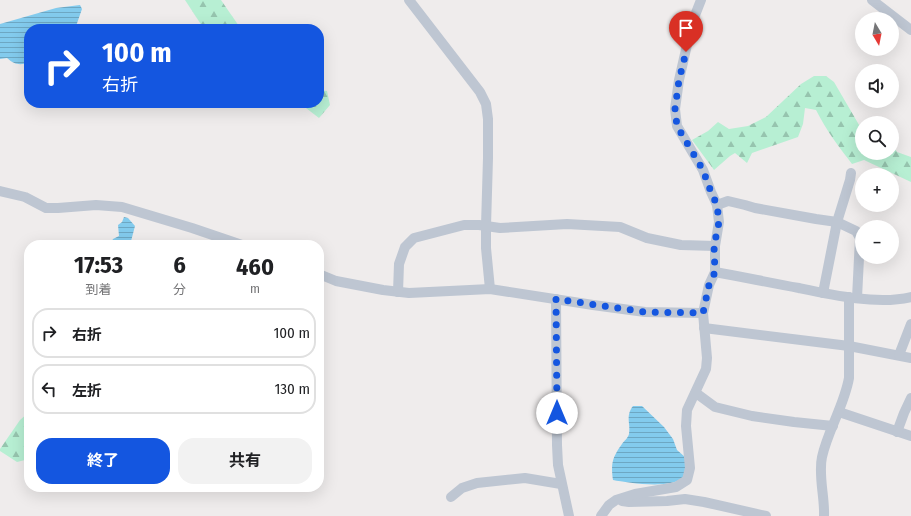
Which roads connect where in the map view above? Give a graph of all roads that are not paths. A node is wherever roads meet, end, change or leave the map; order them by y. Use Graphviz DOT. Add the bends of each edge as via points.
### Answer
graph roads {
  1 [pos="409,0"];
  2 [pos="701,0"];
  3 [pos="872,0"];
  4 [pos="911,30"];
  5 [pos="851,172"];
  6 [pos="0,191"];
  7 [pos="717,205"];
  8 [pos="837,222"];
  9 [pos="486,226"];
  10 [pos="227,240"];
  11 [pos="714,246"];
  12 [pos="715,272"];
  13 [pos="324,276"];
  14 [pos="490,289"];
  15 [pos="398,292"];
  16 [pos="823,293"];
  17 [pos="853,297"];
  18 [pos="911,297"];
  19 [pos="556,299"];
  20 [pos="703,313"];
  21 [pos="911,324"];
  22 [pos="704,328"];
  23 [pos="849,346"];
  24 [pos="899,355"];
  25 [pos="911,358"];
  26 [pos="696,393"];
  27 [pos="911,398"];
  28 [pos="839,412"];
  29 [pos="833,426"];
  30 [pos="897,432"];
  31 [pos="911,436"];
  32 [pos="561,484"];
  33 [pos="451,497"];
  34 [pos="616,500"];
  35 [pos="569,516"];
  36 [pos="601,516"];
  37 [pos="766,516"];
  38 [pos="824,516"];
  1 -- 9 [label="street" via="480,92 486,104"];
  2 -- 7 [label="street" via="692,23 675,109 677,126 703,170"];
  3 -- 4 [label="street"];
  5 -- 8 [label="street"];
  6 -- 10 [label="street" via="25,197 46,208 96,205 122,207"];
  7 -- 8 [label="street" via="728,201"];
  7 -- 11 [label="street" via="719,222"];
  8 -- 16 [label="street"];
  8 -- 17 [label="street" via="856,231 860,238"];
  9 -- 11 [label="street" via="500,228 567,224 620,227 647,238 681,245"];
  9 -- 14 [label="street"];
  9 -- 15 [label="street" via="464,225 414,238 405,247 399,264"];
  11 -- 12 [label="street"];
  12 -- 16 [label="street"];
  12 -- 20 [label="street" via="709,285"];
  13 -- 15 [label="street" via="336,281"];
  14 -- 15 [label="street"];
  14 -- 19 [label="street"];
  16 -- 17 [label="street"];
  17 -- 18 [label="street" via="883,300"];
  17 -- 23 [label="street"];
  19 -- 20 [label="street" via="645,312"];
  19 -- 32 [label="street" via="557,445"];
  20 -- 22 [label="street"];
  21 -- 24 [label="street"];
  22 -- 23 [label="street"];
  22 -- 26 [label="street" via="706,369"];
  23 -- 24 [label="street"];
  23 -- 28 [label="street" via="848,378"];
  24 -- 25 [label="street"];
  26 -- 29 [label="street" via="715,408 752,416"];
  26 -- 34 [label="street" via="687,410 690,468 687,480 676,487"];
  27 -- 30 [label="street"];
  28 -- 29 [label="street"];
  28 -- 30 [label="street"];
  29 -- 38 [label="street" via="822,458"];
  30 -- 31 [label="street"];
  32 -- 33 [label="street" via="525,478 510,479 477,483 462,488"];
  32 -- 35 [label="street"];
  34 -- 36 [label="street"];
  34 -- 37 [label="street" via="629,502 685,499"];
}
